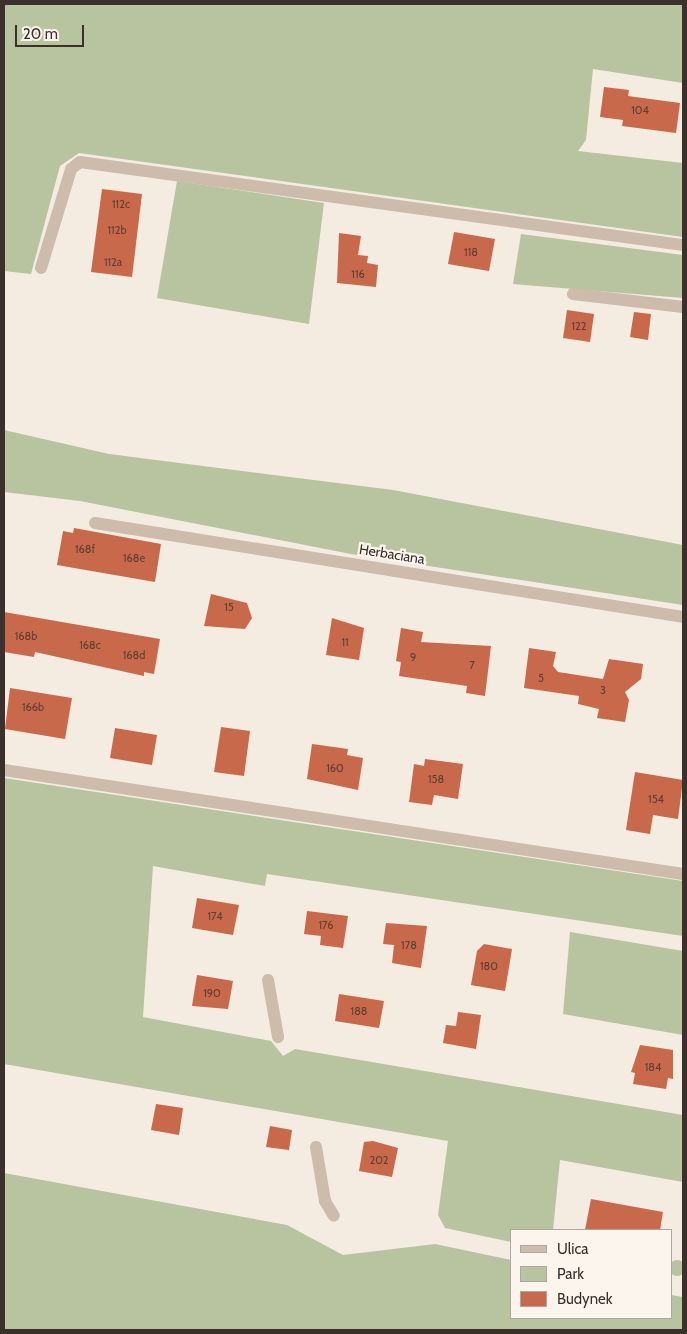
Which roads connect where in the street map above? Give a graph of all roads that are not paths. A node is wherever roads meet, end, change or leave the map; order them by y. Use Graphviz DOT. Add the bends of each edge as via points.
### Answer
graph roads {
  1 [pos="683,245"];
  2 [pos="42,268"];
  3 [pos="573,294"];
  4 [pos="683,307"];
  5 [pos="95,523"];
  6 [pos="683,617"];
  7 [pos="4,770"];
  8 [pos="683,874"];
  9 [pos="268,980"];
  10 [pos="278,1037"];
  11 [pos="316,1147"];
  12 [pos="334,1216"];
  1 -- 2 [label="street" via="80,162 71,169"];
  3 -- 4 [label="street"];
  5 -- 6 [label="street, Herbaciana"];
  7 -- 8 [label="street"];
  9 -- 10 [label="street"];
  11 -- 12 [label="street" via="325,1201"];
}
